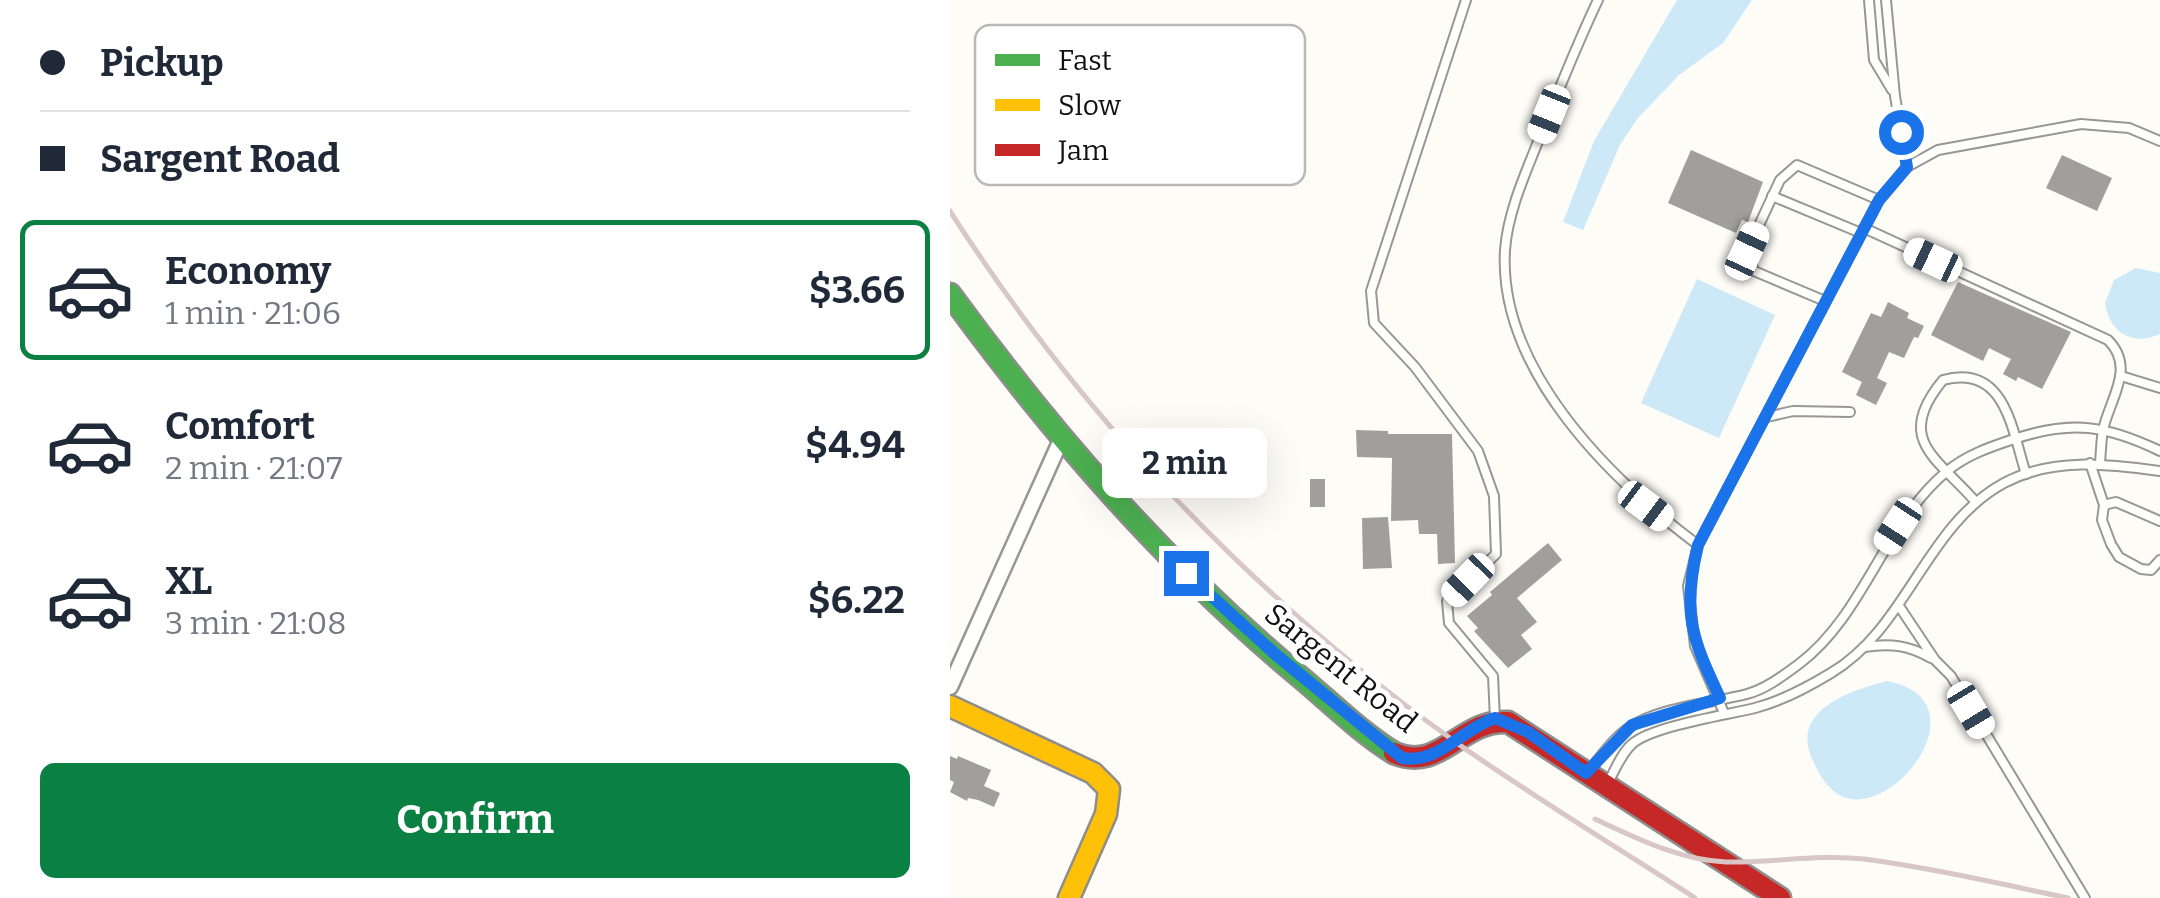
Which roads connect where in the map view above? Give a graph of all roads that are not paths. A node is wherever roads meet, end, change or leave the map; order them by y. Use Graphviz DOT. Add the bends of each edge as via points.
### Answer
graph roads {
  1 [pos="1466,0"];
  2 [pos="1598,0"];
  3 [pos="1868,0"];
  4 [pos="1886,0"];
  5 [pos="1895,96"];
  6 [pos="2160,141"];
  7 [pos="1907,167"];
  8 [pos="1772,196"];
  9 [pos="1879,200"];
  10 [pos="1862,230"];
  11 [pos="950,294"];
  12 [pos="1825,302"];
  13 [pos="2121,376"];
  14 [pos="2160,388"];
  15 [pos="1850,412"];
  16 [pos="1767,417"];
  17 [pos="2104,429"];
  18 [pos="2014,439"];
  19 [pos="1061,440"];
  20 [pos="2160,451"];
  21 [pos="2095,463"];
  22 [pos="1947,470"];
  23 [pos="2160,471"];
  24 [pos="2026,474"];
  25 [pos="1975,502"];
  26 [pos="2104,505"];
  27 [pos="2160,522"];
  28 [pos="1698,545"];
  29 [pos="2160,560"];
  30 [pos="1899,606"];
  31 [pos="1861,648"];
  32 [pos="1935,660"];
  33 [pos="950,687"];
  34 [pos="1720,698"];
  35 [pos="950,706"];
  36 [pos="1724,714"];
  37 [pos="1495,718"];
  38 [pos="1586,773"];
  39 [pos="1606,787"];
  40 [pos="1069,898"];
  41 [pos="1780,898"];
  42 [pos="2085,898"];
  1 -- 37 [label="lane" via="1371,291 1371,309 1374,323 1478,451 1494,496 1496,554 1447,601 1449,623 1493,676"];
  2 -- 28 [label="lane" via="1520,186 1505,249 1509,304 1541,382 1569,422 1646,506"];
  3 -- 5 [label="lane" via="1874,60"];
  4 -- 5 [label="lane"];
  5 -- 7 [label="lane"];
  6 -- 7 [label="lane" via="2129,128 2080,124 1938,150"];
  7 -- 9 [label="lane"];
  8 -- 9 [label="lane" via="1797,165"];
  8 -- 10 [label="lane"];
  8 -- 12 [label="lane" via="1747,251 1754,271"];
  9 -- 10 [label="lane"];
  10 -- 12 [label="lane"];
  10 -- 13 [label="lane" via="2108,340 2123,364"];
  11 -- 19 [label="street, Sargent Road"];
  12 -- 16 [label="lane"];
  13 -- 14 [label="lane"];
  13 -- 17 [label="lane"];
  15 -- 16 [label="lane" via="1793,410"];
  16 -- 28 [label="lane"];
  17 -- 18 [label="lane" via="2072,426"];
  17 -- 20 [label="lane"];
  17 -- 21 [label="lane"];
  18 -- 22 [label="lane"];
  18 -- 22 [label="lane" via="2002,399 1991,388 1970,377 1943,380 1922,414 1920,436"];
  18 -- 24 [label="lane"];
  19 -- 33 [label="street"];
  19 -- 37 [label="street, Sargent Road" via="1208,596 1390,751 1416,761 1432,756"];
  21 -- 23 [label="lane"];
  21 -- 24 [label="lane"];
  21 -- 26 [label="lane"];
  22 -- 25 [label="lane"];
  22 -- 34 [label="lane" via="1911,507 1859,596 1803,661 1750,694"];
  24 -- 25 [label="lane"];
  25 -- 30 [label="lane" via="1936,546"];
  26 -- 27 [label="lane" via="2116,502"];
  26 -- 29 [label="lane" via="2102,520 2119,557 2151,570"];
  28 -- 34 [label="lane" via="1688,586 1695,646"];
  30 -- 31 [label="lane"];
  30 -- 32 [label="lane"];
  31 -- 32 [label="lane" via="1911,647"];
  31 -- 36 [label="lane" via="1836,671 1787,696"];
  32 -- 42 [label="lane" via="1951,676"];
  34 -- 36 [label="lane"];
  34 -- 38 [label="lane" via="1632,725"];
  35 -- 40 [label="street" via="1094,773 1109,789 1106,814"];
  36 -- 39 [label="lane" via="1635,741"];
  37 -- 38 [label="street" via="1528,732"];
  38 -- 39 [label="street"];
  39 -- 41 [label="street"];
}
